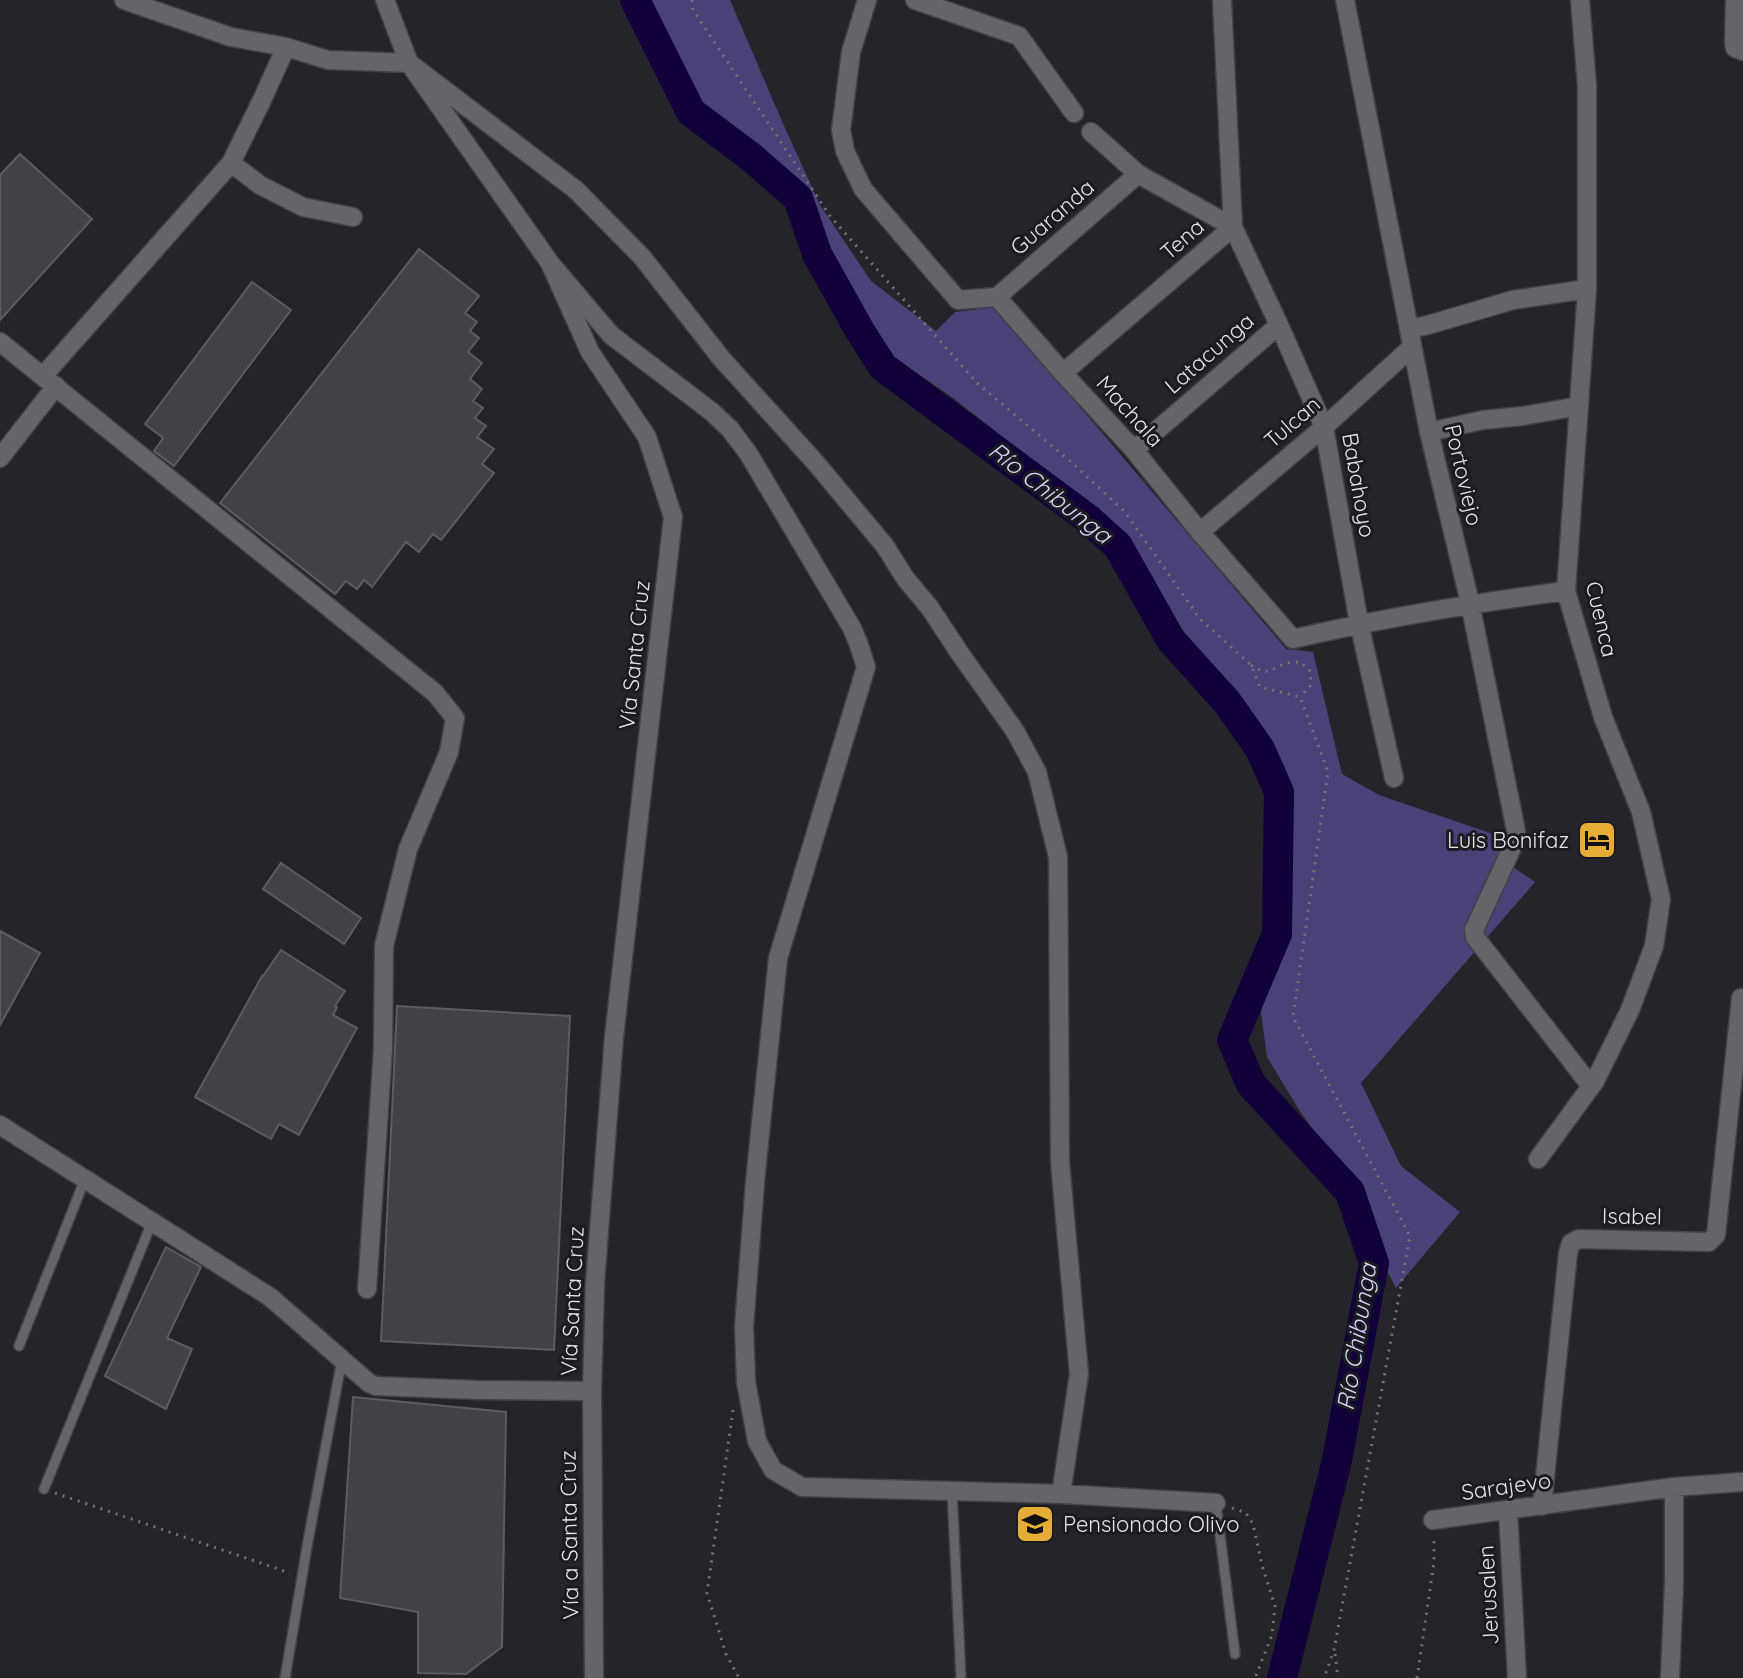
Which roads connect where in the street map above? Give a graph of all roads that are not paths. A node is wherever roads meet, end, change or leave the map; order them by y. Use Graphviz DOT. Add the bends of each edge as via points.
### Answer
graph roads {
  1 [pos="124,0"];
  2 [pos="385,0"];
  3 [pos="867,0"];
  4 [pos="915,0"];
  5 [pos="1222,0"];
  6 [pos="1345,0"];
  7 [pos="1580,0"];
  8 [pos="1735,0"];
  9 [pos="286,47"];
  10 [pos="1739,50"];
  11 [pos="409,63"];
  12 [pos="1074,113"];
  13 [pos="1091,132"];
  14 [pos="231,163"];
  15 [pos="1138,174"];
  16 [pos="353,217"];
  17 [pos="1233,227"];
  18 [pos="550,263"];
  19 [pos="1587,289"];
  20 [pos="997,297"];
  21 [pos="1279,325"];
  22 [pos="1411,338"];
  23 [pos="0,342"];
  24 [pos="1063,373"];
  25 [pos="50,381"];
  26 [pos="1579,406"];
  27 [pos="1324,427"];
  28 [pos="1429,432"];
  29 [pos="1134,450"];
  30 [pos="0,458"];
  31 [pos="1200,532"];
  32 [pos="1566,591"];
  33 [pos="1470,603"];
  34 [pos="1359,623"];
  35 [pos="1394,778"];
  36 [pos="1741,998"];
  37 [pos="1591,1086"];
  38 [pos="0,1125"];
  39 [pos="1538,1159"];
  40 [pos="85,1179"];
  41 [pos="152,1222"];
  42 [pos="367,1289"];
  43 [pos="19,1346"];
  44 [pos="342,1359"];
  45 [pos="592,1391"];
  46 [pos="1743,1482"];
  47 [pos="1674,1487"];
  48 [pos="44,1489"];
  49 [pos="952,1491"];
  50 [pos="1061,1494"];
  51 [pos="1216,1503"];
  52 [pos="1542,1506"];
  53 [pos="1508,1510"];
  54 [pos="1433,1520"];
  55 [pos="1235,1654"];
  56 [pos="285,1678"];
  57 [pos="594,1678"];
  58 [pos="961,1678"];
  59 [pos="1517,1678"];
  60 [pos="1670,1678"];
  1 -- 9 [label="street" via="231,37"];
  2 -- 11 [label="street, Vía Santa Cruz"];
  3 -- 20 [label="street" via="851,52 841,130 845,151 863,189 958,300"];
  4 -- 12 [label="street" via="1019,36"];
  5 -- 17 [label="street, Tena"];
  6 -- 22 [label="street, Portoviejo"];
  7 -- 19 [label="street, Cuenca" via="1587,86"];
  8 -- 10 [label="street"];
  9 -- 11 [label="street" via="328,60"];
  9 -- 14 [label="street"];
  11 -- 18 [label="street, Vía Santa Cruz"];
  11 -- 50 [label="street" via="576,190 642,257 721,358 885,546 1015,731 1037,772 1058,857 1060,1162 1079,1374"];
  13 -- 15 [label="street"];
  14 -- 16 [label="street" via="303,207"];
  14 -- 25 [label="street"];
  15 -- 17 [label="street"];
  15 -- 20 [label="street, Guaranda"];
  17 -- 21 [label="street, Babahoyo"];
  17 -- 24 [label="street, Tena"];
  18 -- 45 [label="street, Vía Santa Cruz" via="590,352 647,437 673,517 614,1037"];
  18 -- 49 [label="street" via="611,335 730,429 859,645 866,667 778,958 745,1313 746,1382 757,1441 773,1470 802,1487"];
  19 -- 22 [label="street, Tulcan" via="1513,300 1428,325"];
  19 -- 26 [label="street, Cuenca"];
  20 -- 24 [label="street, Machala"];
  21 -- 27 [label="street, Babahoyo"];
  21 -- 29 [label="street, Latacunga"];
  22 -- 27 [label="street, Tulcan"];
  22 -- 28 [label="street, Portoviejo"];
  23 -- 25 [label="street"];
  24 -- 29 [label="street, Machala"];
  25 -- 30 [label="street"];
  25 -- 42 [label="street" via="435,693 455,718 449,752 408,849 384,946 383,1049"];
  26 -- 28 [label="street"];
  26 -- 32 [label="street, Cuenca"];
  27 -- 31 [label="street, Tulcan"];
  27 -- 34 [label="street, Babahoyo"];
  28 -- 33 [label="street, Portoviejo"];
  29 -- 31 [label="street, Machala"];
  31 -- 34 [label="street, Machala" via="1293,639"];
  32 -- 33 [label="street, Machala"];
  32 -- 37 [label="street, Cuenca" via="1603,717 1641,812 1661,899 1654,946 1630,1010"];
  33 -- 34 [label="street, Machala"];
  33 -- 37 [label="street, Portoviejo" via="1516,831 1475,937"];
  34 -- 35 [label="street, Babahoyo"];
  36 -- 52 [label="street, Isabel" via="1716,1235 1709,1242 1571,1243"];
  37 -- 39 [label="street, Cuenca"];
  38 -- 40 [label="street"];
  40 -- 41 [label="street"];
  40 -- 43 [label="lane"];
  41 -- 44 [label="street" via="270,1297"];
  41 -- 48 [label="lane"];
  44 -- 45 [label="street" via="376,1386"];
  44 -- 56 [label="lane"];
  45 -- 57 [label="street, Vía a Santa Cruz"];
  46 -- 47 [label="street, Sarajevo"];
  47 -- 52 [label="street, Sarajevo"];
  47 -- 60 [label="street"];
  49 -- 50 [label="street"];
  49 -- 58 [label="lane"];
  50 -- 51 [label="street"];
  51 -- 55 [label="lane"];
  52 -- 53 [label="street, Sarajevo"];
  53 -- 54 [label="street, Sarajevo"];
  53 -- 59 [label="street, Jerusalen"];
}
